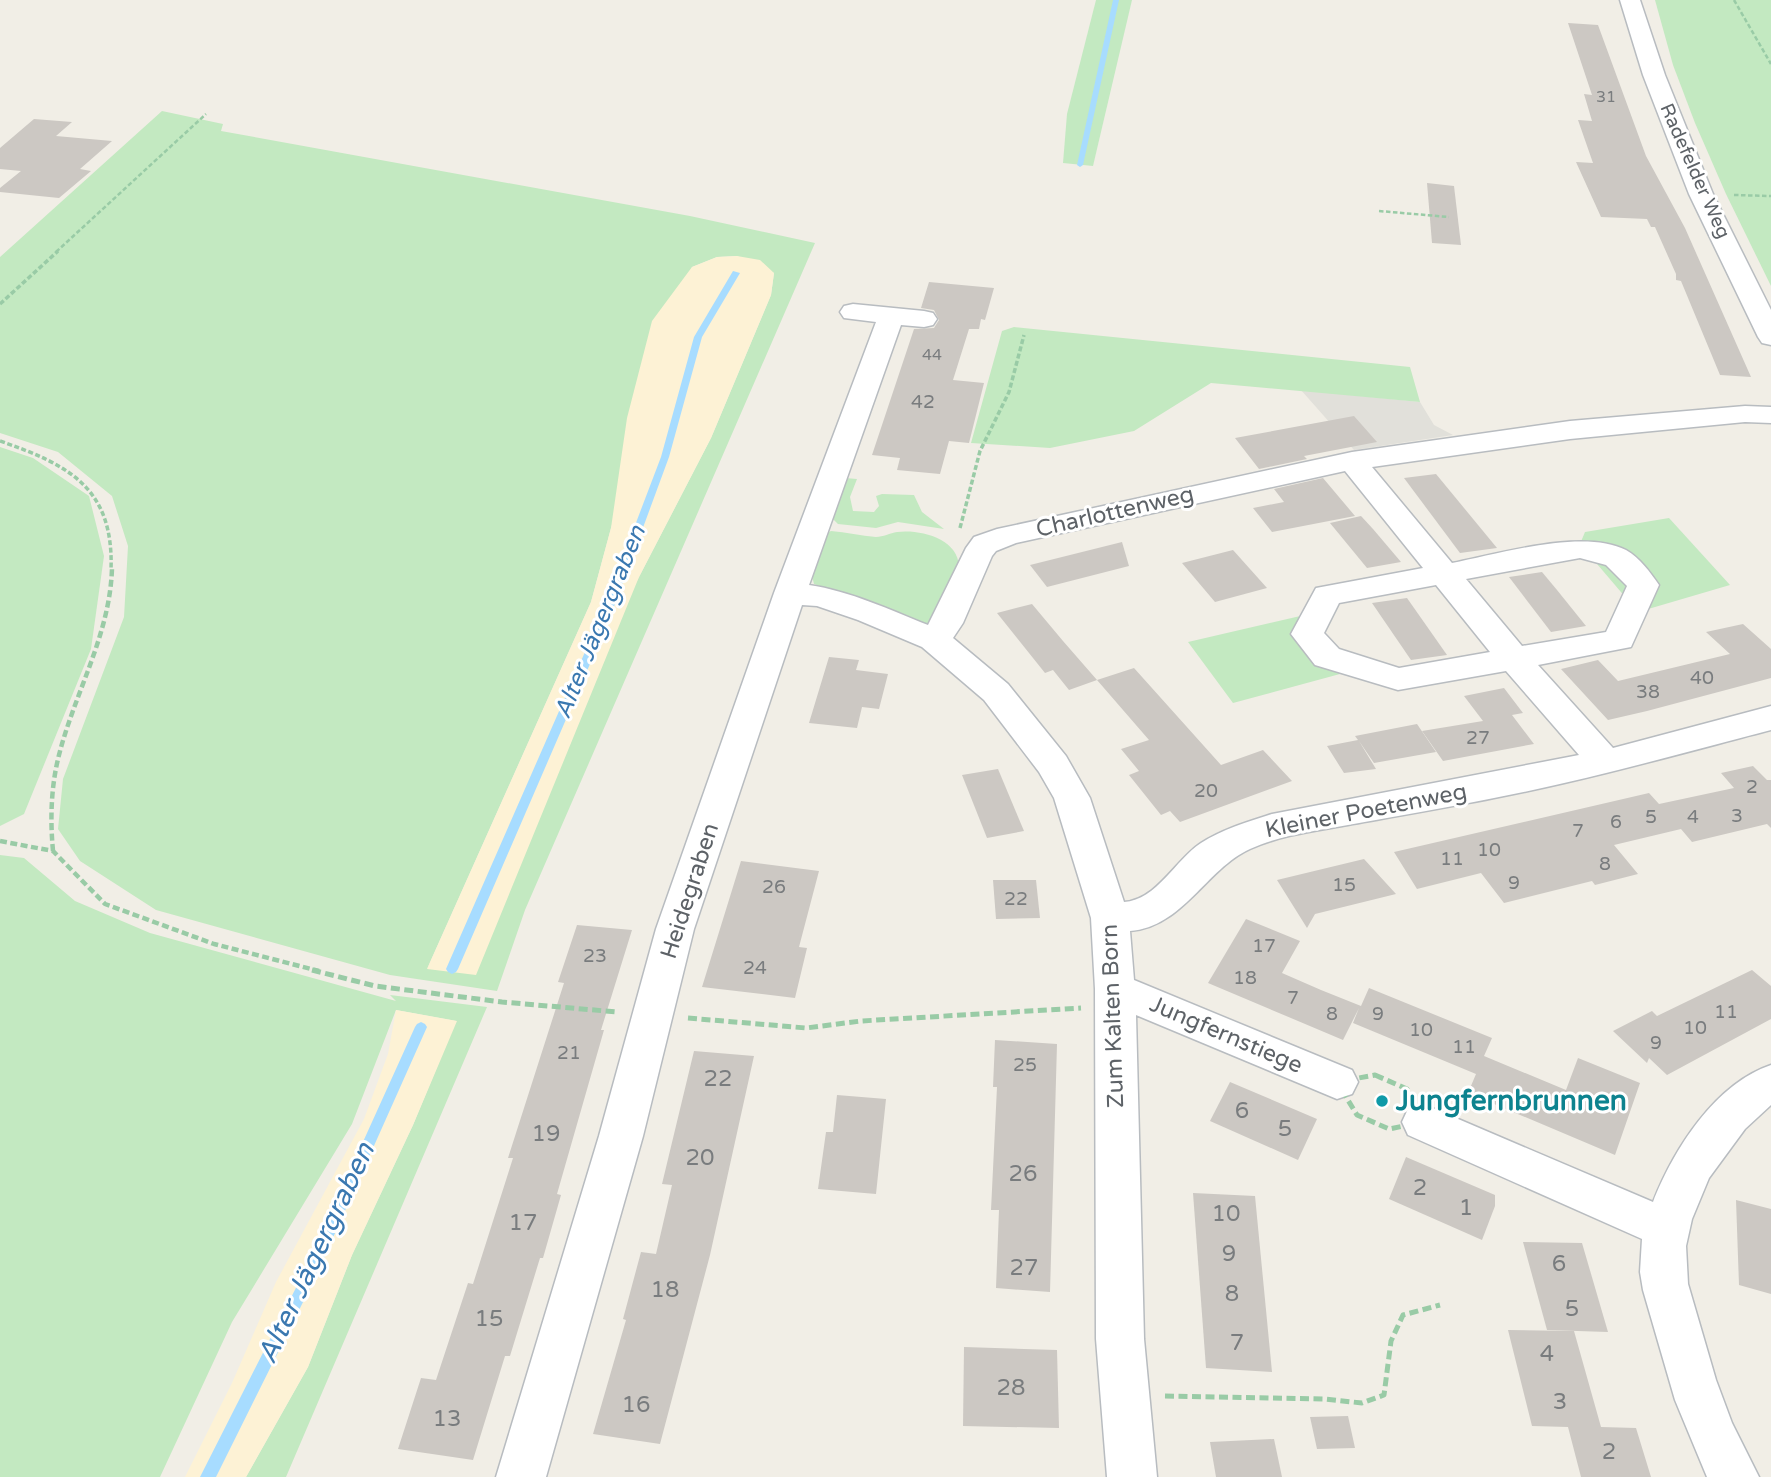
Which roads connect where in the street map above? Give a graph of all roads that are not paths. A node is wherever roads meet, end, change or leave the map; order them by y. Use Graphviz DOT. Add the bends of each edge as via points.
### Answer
graph roads {
  1 [pos="1630,0"];
  2 [pos="853,312"];
  3 [pos="1771,337"];
  4 [pos="1771,415"];
  5 [pos="1352,461"];
  6 [pos="1444,574"];
  7 [pos="790,593"];
  8 [pos="934,640"];
  9 [pos="1514,659"];
  10 [pos="1771,718"];
  11 [pos="1605,762"];
  12 [pos="1110,918"];
  13 [pos="1115,997"];
  14 [pos="1771,1082"];
  15 [pos="1357,1091"];
  16 [pos="1406,1113"];
  17 [pos="1667,1228"];
  18 [pos="522,1477"];
  19 [pos="1132,1477"];
  20 [pos="1734,1477"];
  1 -- 3 [label="street, Radefelder Weg" via="1701,194"];
  2 -- 7 [label="street, Heidegraben" via="907,318"];
  4 -- 5 [label="street, Charlottenweg" via="1583,428"];
  5 -- 6 [label="street"];
  5 -- 8 [label="street, Charlottenweg" via="985,544 947,623"];
  6 -- 9 [label="street"];
  6 -- 9 [label="street" via="1580,550 1600,551 1623,559 1643,585 1619,640"];
  6 -- 9 [label="street" via="1327,595 1307,634 1327,657 1398,679"];
  7 -- 8 [label="street, Zum Kalten Born" via="821,597"];
  7 -- 18 [label="street, Heidegraben" via="675,929"];
  8 -- 12 [label="street, Zum Kalten Born" via="996,692 1053,765 1072,798"];
  9 -- 11 [label="street"];
  10 -- 11 [label="street, Kleiner Poetenweg"];
  11 -- 12 [label="street, Kleiner Poetenweg" via="1259,831 1211,855 1163,902 1137,916"];
  12 -- 13 [label="street, Zum Kalten Born"];
  13 -- 15 [label="street, Jungfernstiege"];
  13 -- 19 [label="street, Zum Kalten Born" via="1120,1325"];
  14 -- 17 [label="street" via="1743,1101 1706,1141"];
  16 -- 17 [label="street"];
  17 -- 20 [label="street" via="1663,1272 1685,1357 1697,1398"];
}
